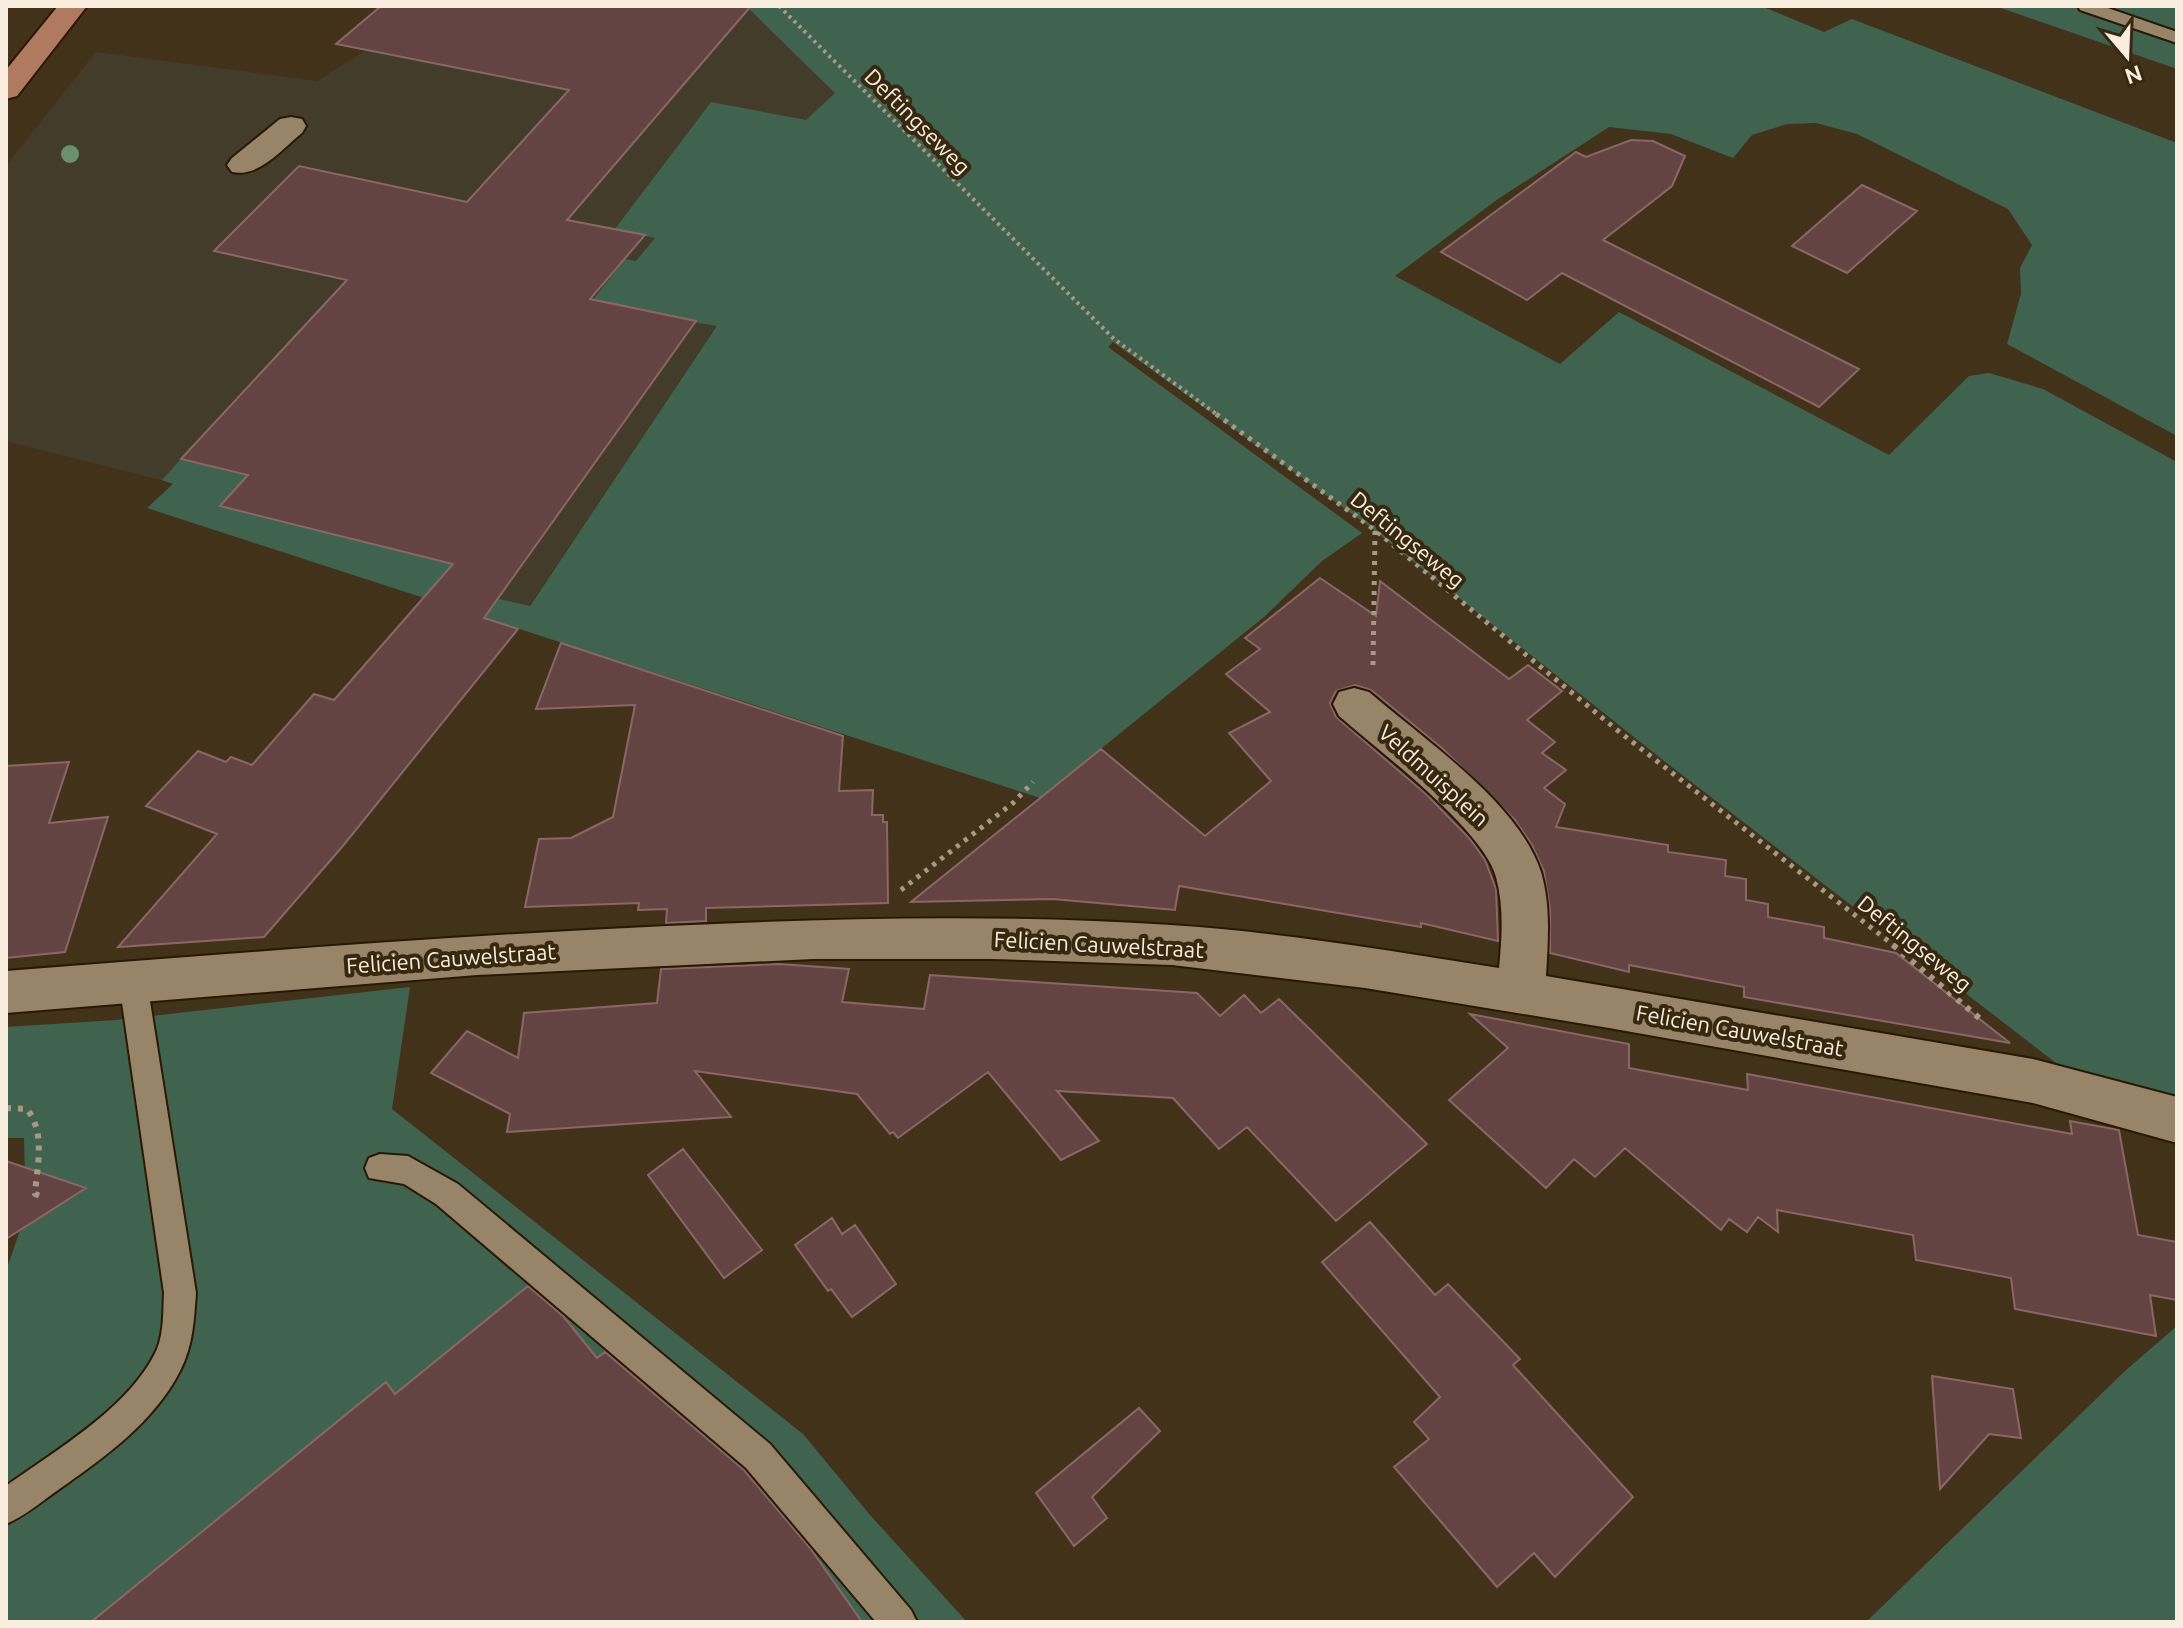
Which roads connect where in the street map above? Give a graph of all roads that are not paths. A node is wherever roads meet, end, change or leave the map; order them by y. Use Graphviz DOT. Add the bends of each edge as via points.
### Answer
graph roads {
  1 [pos="73,6"];
  2 [pos="2086,6"];
  3 [pos="2177,38"];
  4 [pos="6,90"];
  5 [pos="291,126"];
  6 [pos="243,165"];
  7 [pos="1354,704"];
  8 [pos="133,982"];
  9 [pos="6,992"];
  10 [pos="1521,993"];
  11 [pos="2177,1120"];
  12 [pos="380,1168"];
  13 [pos="6,1507"];
  14 [pos="899,1622"];
  1 -- 4 [label="main road"];
  2 -- 3 [label="lane"];
  5 -- 6 [label="street"];
  7 -- 10 [label="street, Veldmuisplein" via="1489,822 1518,872 1526,922"];
  8 -- 9 [label="street, Felicien Cauwelstraat"];
  8 -- 10 [label="street, Felicien Cauwelstraat" via="477,955 813,939 993,939 1172,945 1365,967"];
  8 -- 13 [label="lane" via="180,1293 177,1330 169,1359 131,1411"];
  10 -- 11 [label="street, Felicien Cauwelstraat" via="2033,1081"];
  12 -- 14 [label="lane" via="408,1170 447,1194 758,1456"];
}
